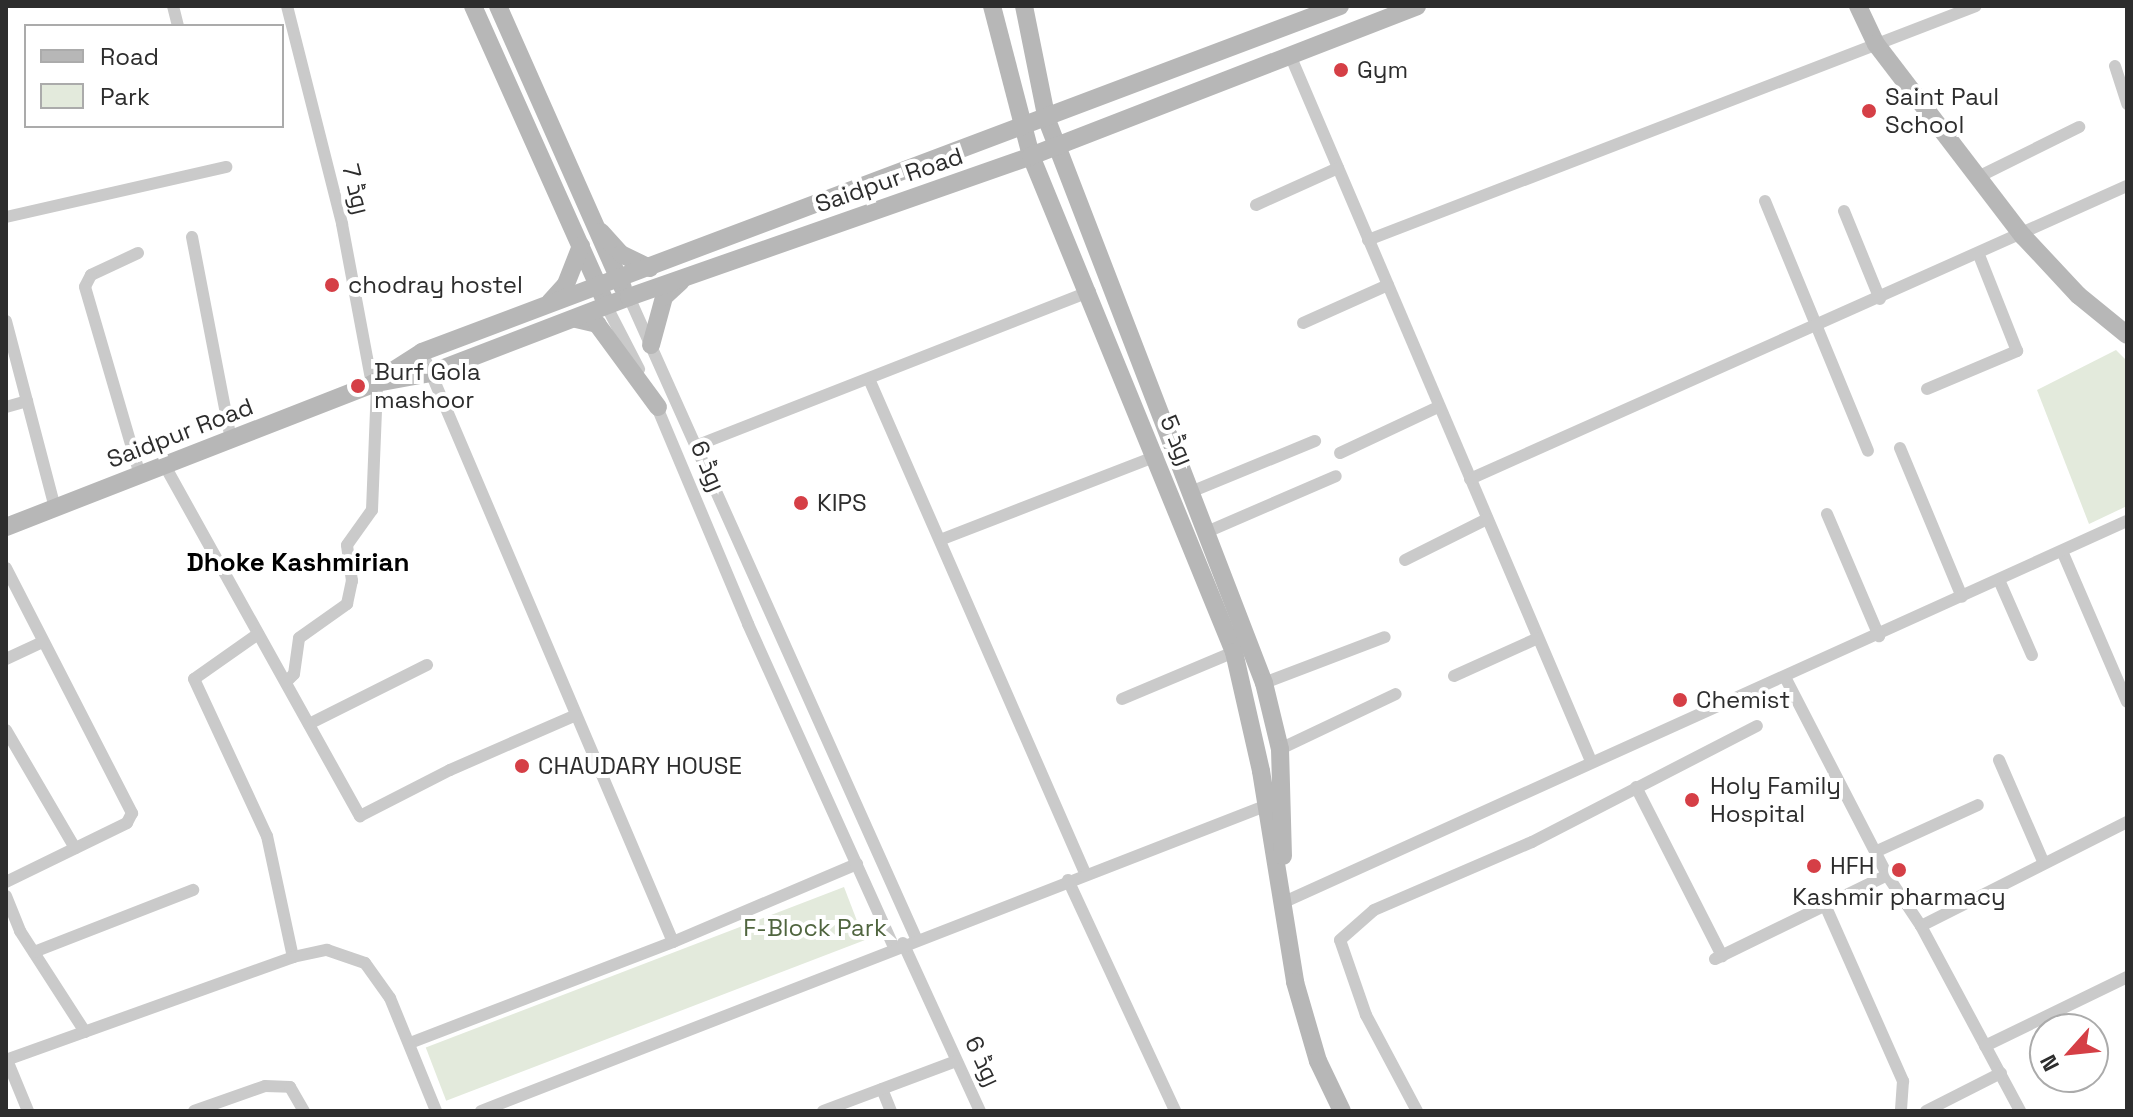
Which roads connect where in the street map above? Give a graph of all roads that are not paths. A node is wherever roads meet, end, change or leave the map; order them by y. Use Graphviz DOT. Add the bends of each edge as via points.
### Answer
graph roads {
  1 [pos="287,6"];
  2 [pos="473,6"];
  3 [pos="498,6"];
  4 [pos="992,6"];
  5 [pos="1024,6"];
  6 [pos="1340,6"];
  7 [pos="1417,6"];
  8 [pos="1858,6"];
  9 [pos="1976,6"];
  10 [pos="1876,44"];
  11 [pos="1290,55"];
  12 [pos="2115,66"];
  13 [pos="2127,104"];
  14 [pos="1047,120"];
  15 [pos="2079,127"];
  16 [pos="1021,129"];
  17 [pos="1058,145"];
  18 [pos="1031,156"];
  19 [pos="226,167"];
  20 [pos="1338,168"];
  21 [pos="1978,177"];
  22 [pos="2127,186"];
  23 [pos="1765,201"];
  24 [pos="1256,205"];
  25 [pos="1844,211"];
  26 [pos="6,217"];
  27 [pos="591,221"];
  28 [pos="2023,236"];
  29 [pos="192,237"];
  30 [pos="1368,240"];
  31 [pos="581,246"];
  32 [pos="138,253"];
  33 [pos="1979,255"];
  34 [pos="650,268"];
  35 [pos="686,277"];
  36 [pos="617,280"];
  37 [pos="1388,285"];
  38 [pos="599,287"];
  39 [pos="1090,291"];
  40 [pos="629,297"];
  41 [pos="1880,299"];
  42 [pos="549,304"];
  43 [pos="607,307"];
  44 [pos="576,319"];
  45 [pos="6,322"];
  46 [pos="1303,323"];
  47 [pos="1818,326"];
  48 [pos="2127,335"];
  49 [pos="651,345"];
  50 [pos="422,352"];
  51 [pos="431,373"];
  52 [pos="869,379"];
  53 [pos="375,384"];
  54 [pos="1927,389"];
  55 [pos="27,401"];
  56 [pos="6,407"];
  57 [pos="658,407"];
  58 [pos="1438,407"];
  59 [pos="231,440"];
  60 [pos="1315,441"];
  61 [pos="698,445"];
  62 [pos="1900,448"];
  63 [pos="1868,451"];
  64 [pos="1340,453"];
  65 [pos="1157,456"];
  66 [pos="165,466"];
  67 [pos="140,475"];
  68 [pos="1336,476"];
  69 [pos="1470,479"];
  70 [pos="1193,491"];
  71 [pos="55,508"];
  72 [pos="1827,514"];
  73 [pos="1487,519"];
  74 [pos="2126,524"];
  75 [pos="6,527"];
  76 [pos="1209,531"];
  77 [pos="940,540"];
  78 [pos="2062,551"];
  79 [pos="1405,560"];
  80 [pos="6,568"];
  81 [pos="1999,580"];
  82 [pos="1962,597"];
  83 [pos="769,618"];
  84 [pos="748,624"];
  85 [pos="258,634"];
  86 [pos="1879,636"];
  87 [pos="1385,637"];
  88 [pos="1538,638"];
  89 [pos="42,642"];
  90 [pos="1234,652"];
  91 [pos="2032,655"];
  92 [pos="6,659"];
  93 [pos="427,665"];
  94 [pos="1454,676"];
  95 [pos="1786,679"];
  96 [pos="286,682"];
  97 [pos="1264,683"];
  98 [pos="1396,694"];
  99 [pos="1122,699"];
  100 [pos="2127,702"];
  101 [pos="576,715"];
  102 [pos="309,724"];
  103 [pos="1757,726"];
  104 [pos="6,730"];
  105 [pos="1280,749"];
  106 [pos="1999,760"];
  107 [pos="1591,761"];
  108 [pos="1636,787"];
  109 [pos="1276,802"];
  110 [pos="1978,805"];
  111 [pos="860,816"];
  112 [pos="2127,822"];
  113 [pos="838,824"];
  114 [pos="75,848"];
  115 [pos="1875,852"];
  116 [pos="2043,861"];
  117 [pos="857,864"];
  118 [pos="1085,873"];
  119 [pos="1887,875"];
  120 [pos="1068,880"];
  121 [pos="6,882"];
  122 [pos="193,890"];
  123 [pos="6,896"];
  124 [pos="1282,903"];
  125 [pos="1825,905"];
  126 [pos="1921,926"];
  127 [pos="20,931"];
  128 [pos="6,935"];
  129 [pos="916,938"];
  130 [pos="673,942"];
  131 [pos="899,945"];
  132 [pos="34,952"];
  133 [pos="293,957"];
  134 [pos="2127,977"];
  135 [pos="85,1032"];
  136 [pos="410,1043"];
  137 [pos="1985,1046"];
  138 [pos="7,1060"];
  139 [pos="956,1061"];
  140 [pos="2001,1073"];
  141 [pos="882,1089"];
  142 [pos="844,1107"];
  143 [pos="28,1111"];
  144 [pos="194,1111"];
  145 [pos="304,1111"];
  146 [pos="436,1111"];
  147 [pos="481,1111"];
  148 [pos="823,1111"];
  149 [pos="891,1111"];
  150 [pos="980,1111"];
  151 [pos="1175,1111"];
  152 [pos="1342,1111"];
  153 [pos="1417,1111"];
  154 [pos="1901,1111"];
  155 [pos="1926,1111"];
  156 [pos="2020,1111"];
  1 -- 53 [label="street, روڈ 7" via="342,224"];
  2 -- 31 [label="main road, روڈ 6"];
  3 -- 27 [label="main road, روڈ 6"];
  4 -- 16 [label="main road, روڈ 5"];
  5 -- 14 [label="main road, روڈ 5"];
  6 -- 14 [label="main road, Saidpur Road"];
  7 -- 11 [label="main road, Saidpur Road"];
  8 -- 10 [label="main road"];
  9 -- 10 [label="street"];
  10 -- 21 [label="main road"];
  10 -- 30 [label="street"];
  11 -- 17 [label="main road, Saidpur Road"];
  11 -- 20 [label="street"];
  12 -- 13 [label="street"];
  14 -- 16 [label="main road, Saidpur Road"];
  14 -- 17 [label="main road, روڈ 5"];
  15 -- 21 [label="street"];
  16 -- 18 [label="main road, روڈ 5"];
  16 -- 34 [label="main road, Saidpur Road"];
  17 -- 18 [label="main road, Saidpur Road"];
  17 -- 70 [label="main road, روڈ 5"];
  18 -- 35 [label="main road, Saidpur Road"];
  18 -- 39 [label="main road, روڈ 5"];
  19 -- 26 [label="street"];
  20 -- 24 [label="street"];
  20 -- 30 [label="street"];
  21 -- 28 [label="main road"];
  22 -- 28 [label="street"];
  23 -- 47 [label="street"];
  25 -- 41 [label="street"];
  27 -- 34 [label="main road" via="621,254"];
  27 -- 36 [label="main road, روڈ 6"];
  28 -- 33 [label="street"];
  28 -- 48 [label="main road" via="2078,295"];
  29 -- 59 [label="street"];
  30 -- 37 [label="street"];
  31 -- 38 [label="main road, روڈ 6"];
  31 -- 42 [label="main road" via="566,284"];
  32 -- 67 [label="street" via="84,282"];
  33 -- 41 [label="street"];
  33 -- 54 [label="street" via="2017,351"];
  34 -- 36 [label="main road, Saidpur Road"];
  35 -- 40 [label="main road, Saidpur Road"];
  35 -- 49 [label="main road" via="664,297"];
  36 -- 38 [label="main road, Saidpur Road"];
  36 -- 40 [label="main road, روڈ 6"];
  37 -- 46 [label="street"];
  37 -- 58 [label="street"];
  38 -- 42 [label="main road, Saidpur Road"];
  38 -- 43 [label="main road, روڈ 6"];
  39 -- 52 [label="street"];
  39 -- 65 [label="main road, روڈ 5"];
  40 -- 43 [label="main road, Saidpur Road"];
  40 -- 49 [label="street, روڈ 6"];
  41 -- 47 [label="street"];
  42 -- 50 [label="main road, Saidpur Road"];
  43 -- 44 [label="main road, Saidpur Road"];
  43 -- 57 [label="street, روڈ 6"];
  44 -- 51 [label="main road, Saidpur Road"];
  44 -- 57 [label="main road" via="597,324"];
  45 -- 55 [label="street"];
  47 -- 63 [label="street"];
  47 -- 69 [label="street"];
  49 -- 61 [label="street, روڈ 6"];
  50 -- 51 [label="street"];
  50 -- 53 [label="main road, Saidpur Road"];
  51 -- 53 [label="main road, Saidpur Road"];
  51 -- 101 [label="street"];
  52 -- 61 [label="street"];
  52 -- 77 [label="street"];
  53 -- 59 [label="main road, Saidpur Road"];
  53 -- 96 [label="street, روڈ 7" via="372,510 347,545 352,581 347,604 299,638 294,674"];
  55 -- 56 [label="street"];
  55 -- 71 [label="street"];
  57 -- 84 [label="street, روڈ 6"];
  58 -- 64 [label="street"];
  58 -- 69 [label="street"];
  59 -- 66 [label="main road, Saidpur Road"];
  60 -- 70 [label="street"];
  61 -- 83 [label="street, روڈ 6"];
  62 -- 82 [label="street"];
  65 -- 77 [label="street"];
  65 -- 90 [label="main road, روڈ 5"];
  66 -- 67 [label="main road, Saidpur Road"];
  66 -- 85 [label="street"];
  67 -- 71 [label="main road, Saidpur Road"];
  68 -- 76 [label="street"];
  69 -- 73 [label="street"];
  70 -- 76 [label="main road, روڈ 5"];
  71 -- 75 [label="main road, Saidpur Road"];
  72 -- 86 [label="street"];
  73 -- 79 [label="street"];
  73 -- 88 [label="street"];
  74 -- 78 [label="street"];
  76 -- 97 [label="main road, روڈ 5"];
  77 -- 118 [label="street"];
  78 -- 81 [label="street"];
  78 -- 100 [label="street"];
  80 -- 89 [label="street"];
  81 -- 82 [label="street"];
  81 -- 91 [label="street"];
  82 -- 86 [label="street"];
  83 -- 84 [label="street"];
  83 -- 111 [label="street, روڈ 6"];
  84 -- 113 [label="street, روڈ 6"];
  85 -- 96 [label="street"];
  85 -- 133 [label="street" via="194,679 267,836"];
  86 -- 95 [label="street"];
  87 -- 97 [label="street"];
  88 -- 94 [label="street"];
  88 -- 107 [label="street"];
  89 -- 92 [label="street"];
  89 -- 114 [label="street" via="132,813 127,823"];
  90 -- 99 [label="street"];
  90 -- 109 [label="main road, روڈ 5"];
  93 -- 102 [label="street"];
  95 -- 107 [label="street"];
  95 -- 115 [label="street"];
  96 -- 102 [label="street"];
  97 -- 105 [label="main road, روڈ 5"];
  98 -- 105 [label="street"];
  101 -- 102 [label="street" via="450,770 366,817 355,813"];
  101 -- 130 [label="street"];
  103 -- 108 [label="street"];
  104 -- 114 [label="street"];
  105 -- 109 [label="main road, روڈ 5"];
  106 -- 116 [label="street"];
  107 -- 124 [label="street"];
  108 -- 125 [label="street" via="1718,957"];
  108 -- 153 [label="street" via="1532,842 1374,910 1340,940 1366,1015"];
  109 -- 118 [label="street"];
  109 -- 124 [label="main road, روڈ 5"];
  110 -- 115 [label="street"];
  111 -- 113 [label="street"];
  111 -- 129 [label="street, روڈ 6"];
  112 -- 116 [label="street"];
  113 -- 117 [label="street, روڈ 6"];
  114 -- 121 [label="street"];
  115 -- 119 [label="street"];
  116 -- 126 [label="street"];
  117 -- 130 [label="street"];
  117 -- 131 [label="street, روڈ 6"];
  118 -- 120 [label="street"];
  119 -- 125 [label="street"];
  119 -- 126 [label="street"];
  120 -- 129 [label="street"];
  120 -- 151 [label="street"];
  122 -- 132 [label="street"];
  123 -- 127 [label="street"];
  124 -- 152 [label="main road, روڈ 5" via="1298,995 1318,1061"];
  125 -- 154 [label="street" via="1903,1081"];
  126 -- 137 [label="street"];
  127 -- 128 [label="street"];
  127 -- 132 [label="street"];
  129 -- 131 [label="street"];
  130 -- 136 [label="street"];
  131 -- 139 [label="street, روڈ 6"];
  131 -- 147 [label="street"];
  132 -- 135 [label="street"];
  133 -- 135 [label="street"];
  133 -- 136 [label="street" via="327,950 365,963 390,998"];
  134 -- 137 [label="street"];
  135 -- 138 [label="street"];
  136 -- 146 [label="street"];
  137 -- 140 [label="street"];
  138 -- 143 [label="street"];
  139 -- 141 [label="street"];
  139 -- 150 [label="street, روڈ 6"];
  140 -- 155 [label="street"];
  140 -- 156 [label="street"];
  141 -- 142 [label="street"];
  141 -- 149 [label="street"];
  142 -- 148 [label="street"];
  144 -- 145 [label="street" via="265,1086 290,1087"];
}
